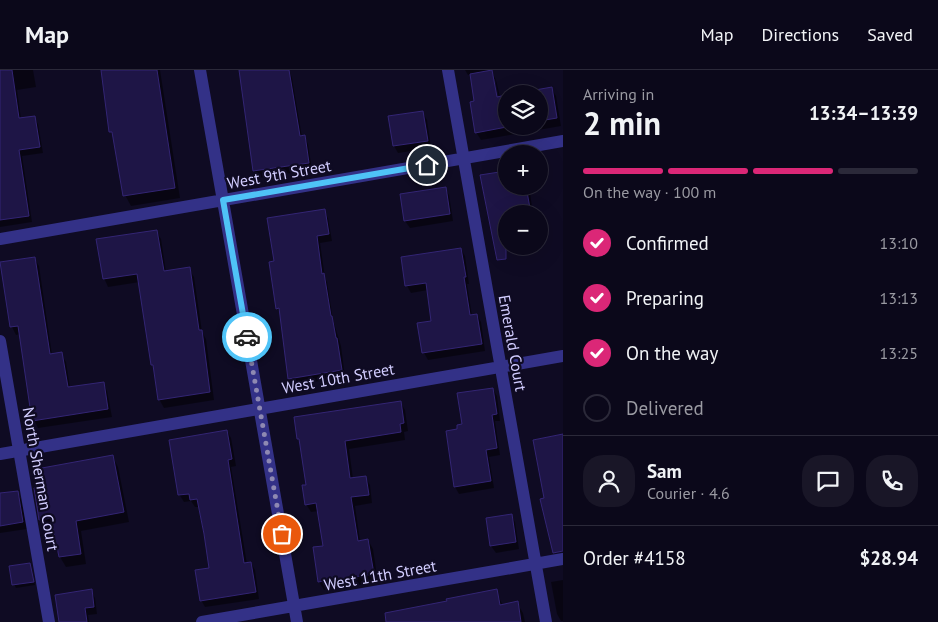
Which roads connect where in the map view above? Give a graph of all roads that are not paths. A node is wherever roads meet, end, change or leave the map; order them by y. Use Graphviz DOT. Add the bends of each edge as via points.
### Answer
graph roads {
  1 [pos="200,70"];
  2 [pos="448,70"];
  3 [pos="563,141"];
  4 [pos="464,158"];
  5 [pos="223,200"];
  6 [pos="0,240"];
  7 [pos="0,341"];
  8 [pos="563,356"];
  9 [pos="500,366"];
  10 [pos="260,409"];
  11 [pos="19,450"];
  12 [pos="0,454"];
  13 [pos="563,559"];
  14 [pos="535,564"];
  15 [pos="295,606"];
  16 [pos="50,622"];
  17 [pos="202,622"];
  18 [pos="297,622"];
  19 [pos="546,622"];
  1 -- 5 [label="street"];
  2 -- 4 [label="street, Emerald Court"];
  3 -- 4 [label="street, West 9th Street"];
  4 -- 5 [label="street, West 9th Street"];
  4 -- 9 [label="street, Emerald Court"];
  5 -- 6 [label="street, West 9th Street"];
  5 -- 10 [label="street"];
  7 -- 11 [label="street, North Sherman Court"];
  8 -- 9 [label="street, West 10th Street"];
  9 -- 10 [label="street, West 10th Street"];
  9 -- 14 [label="street, Emerald Court"];
  10 -- 11 [label="street, West 10th Street"];
  10 -- 15 [label="street"];
  11 -- 12 [label="street, West 10th Street"];
  11 -- 16 [label="street, North Sherman Court"];
  13 -- 14 [label="street, West 11th Street"];
  14 -- 15 [label="street, West 11th Street"];
  14 -- 19 [label="street, Emerald Court"];
  15 -- 17 [label="street, West 11th Street"];
  15 -- 18 [label="street"];
}
